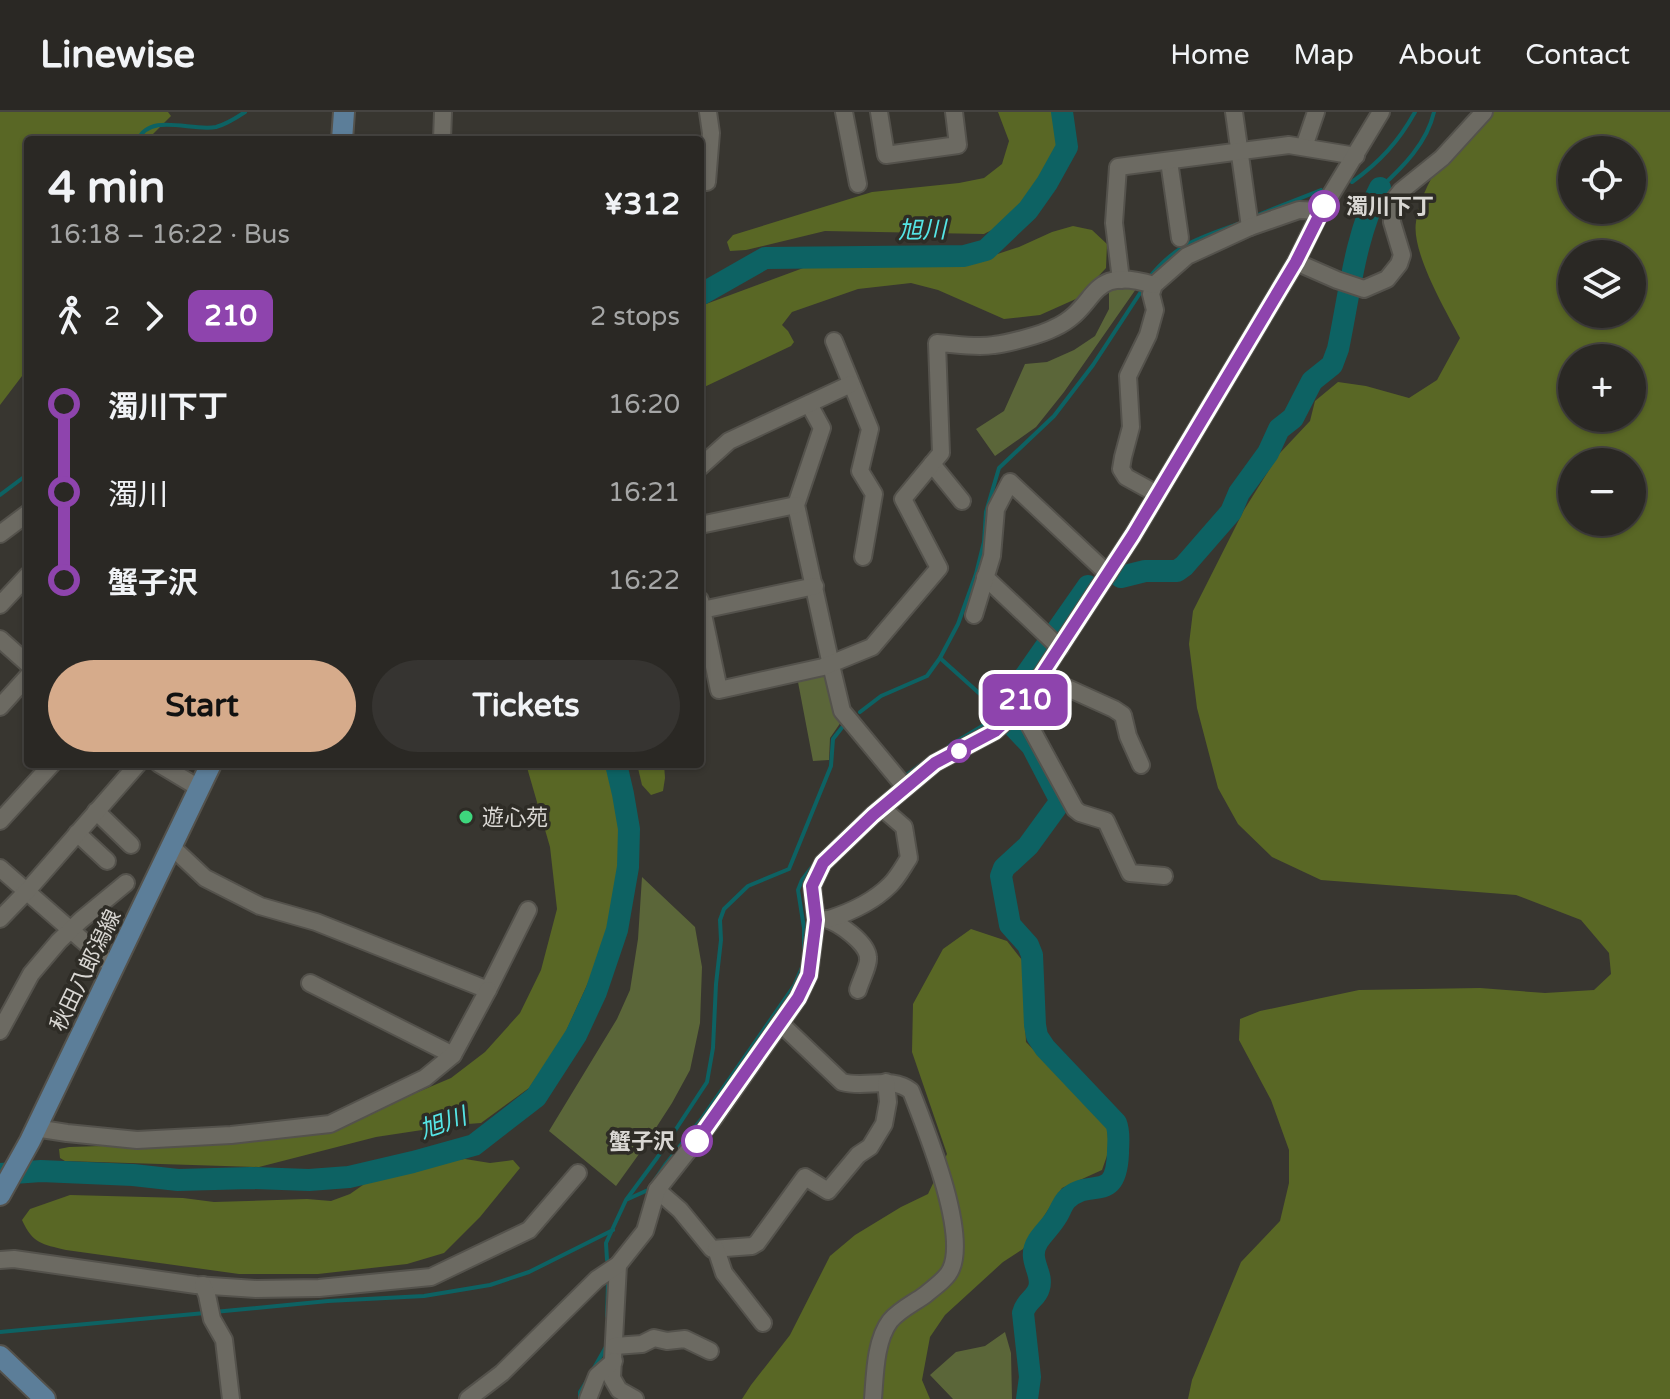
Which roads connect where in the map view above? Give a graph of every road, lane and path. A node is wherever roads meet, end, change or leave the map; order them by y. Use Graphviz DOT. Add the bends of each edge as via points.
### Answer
graph roads {
  1 [pos="344,112"];
  2 [pos="443,112"];
  3 [pos="708,112"];
  4 [pos="844,112"];
  5 [pos="879,112"];
  6 [pos="954,112"];
  7 [pos="1234,112"];
  8 [pos="1316,112"];
  9 [pos="1381,112"];
  10 [pos="1484,112"];
  11 [pos="342,136"];
  12 [pos="442,136"];
  13 [pos="1304,147"];
  14 [pos="1239,151"];
  15 [pos="1356,156"];
  16 [pos="1169,161"];
  17 [pos="707,182"];
  18 [pos="858,184"];
  19 [pos="1321,211"];
  20 [pos="1248,222"];
  21 [pos="1180,238"];
  22 [pos="1296,262"];
  23 [pos="1121,280"];
  24 [pos="1148,284"];
  25 [pos="834,341"];
  26 [pos="851,384"];
  27 [pos="809,404"];
  28 [pos="704,463"];
  29 [pos="932,464"];
  30 [pos="1157,494"];
  31 [pos="962,501"];
  32 [pos="796,505"];
  33 [pos="24,516"];
  34 [pos="704,524"];
  35 [pos="0,534"];
  36 [pos="863,557"];
  37 [pos="1108,574"];
  38 [pos="985,577"];
  39 [pos="24,579"];
  40 [pos="815,586"];
  41 [pos="704,604"];
  42 [pos="0,605"];
  43 [pos="974,615"];
  44 [pos="704,619"];
  45 [pos="0,639"];
  46 [pos="1054,642"];
  47 [pos="24,660"];
  48 [pos="831,665"];
  49 [pos="1041,676"];
  50 [pos="24,680"];
  51 [pos="0,707"];
  52 [pos="1012,716"];
  53 [pos="1141,765"];
  54 [pos="48,768"];
  55 [pos="134,768"];
  56 [pos="166,768"];
  57 [pos="209,768"];
  58 [pos="905,787"];
  59 [pos="199,788"];
  60 [pos="882,808"];
  61 [pos="96,811"];
  62 [pos="0,821"];
  63 [pos="77,833"];
  64 [pos="131,845"];
  65 [pos="171,846"];
  66 [pos="107,861"];
  67 [pos="0,868"];
  68 [pos="1164,876"];
  69 [pos="126,883"];
  70 [pos="27,891"];
  71 [pos="528,910"];
  72 [pos="0,919"];
  73 [pos="822,920"];
  74 [pos="70,930"];
  75 [pos="113,967"];
  76 [pos="310,983"];
  77 [pos="488,990"];
  78 [pos="858,990"];
  79 [pos="780,1023"];
  80 [pos="0,1031"];
  81 [pos="453,1055"];
  82 [pos="886,1082"];
  83 [pos="33,1134"];
  84 [pos="578,1173"];
  85 [pos="657,1190"];
  86 [pos="0,1195"];
  87 [pos="716,1249"];
  88 [pos="0,1260"];
  89 [pos="618,1265"];
  90 [pos="203,1285"];
  91 [pos="763,1323"];
  92 [pos="710,1351"];
  93 [pos="615,1354"];
  94 [pos="0,1356"];
  95 [pos="45,1399"];
  96 [pos="231,1399"];
  97 [pos="468,1399"];
  98 [pos="588,1399"];
  99 [pos="635,1399"];
  100 [pos="873,1399"];
  1 -- 11 [label="main road"];
  2 -- 12 [label="street"];
  3 -- 17 [label="street"];
  4 -- 18 [label="street"];
  5 -- 6 [label="street" via="886,155 958,145"];
  7 -- 14 [label="street"];
  8 -- 13 [label="street"];
  9 -- 15 [label="street"];
  10 -- 22 [label="street" via="1393,201 1392,222 1402,255 1387,279 1364,289"];
  13 -- 14 [label="street"];
  13 -- 15 [label="street"];
  14 -- 16 [label="street"];
  14 -- 20 [label="street"];
  15 -- 19 [label="street"];
  16 -- 21 [label="street"];
  16 -- 23 [label="street" via="1118,167 1114,223"];
  19 -- 20 [label="street" via="1299,210"];
  19 -- 22 [label="street"];
  20 -- 24 [label="street"];
  22 -- 30 [label="street"];
  23 -- 24 [label="street"];
  23 -- 29 [label="street" via="1105,282 1055,328 993,346 937,343 941,453"];
  24 -- 30 [label="street" via="1155,310 1128,376 1131,427 1121,469"];
  25 -- 26 [label="street"];
  26 -- 27 [label="street"];
  26 -- 36 [label="street" via="870,429 860,471 874,494"];
  27 -- 28 [label="street" via="729,441"];
  27 -- 32 [label="street" via="822,428"];
  29 -- 31 [label="street"];
  29 -- 48 [label="street" via="903,499 939,568 872,647"];
  30 -- 37 [label="street"];
  32 -- 34 [label="street"];
  32 -- 40 [label="street"];
  33 -- 35 [label="street"];
  37 -- 38 [label="street" via="1010,482 996,509"];
  37 -- 46 [label="street"];
  38 -- 43 [label="street"];
  38 -- 46 [label="street"];
  39 -- 42 [label="street"];
  40 -- 41 [label="street"];
  40 -- 48 [label="street"];
  44 -- 48 [label="street" via="719,690"];
  45 -- 47 [label="street"];
  46 -- 49 [label="street"];
  48 -- 58 [label="street" via="842,711"];
  49 -- 52 [label="street"];
  49 -- 53 [label="street" via="1123,715"];
  50 -- 51 [label="street"];
  52 -- 58 [label="street"];
  52 -- 68 [label="street" via="1075,809 1106,821 1130,873"];
  54 -- 62 [label="street"];
  55 -- 61 [label="street"];
  56 -- 59 [label="street"];
  57 -- 59 [label="main road, 秋田八郎潟線"];
  58 -- 60 [label="street"];
  59 -- 65 [label="main road, 秋田八郎潟線"];
  60 -- 73 [label="street" via="823,863 812,886"];
  60 -- 73 [label="street" via="904,827 909,858 892,884 872,900"];
  61 -- 63 [label="street"];
  61 -- 64 [label="street"];
  63 -- 66 [label="street"];
  63 -- 70 [label="street"];
  65 -- 75 [label="main road, 秋田八郎潟線"];
  65 -- 77 [label="street" via="205,878 260,906 316,922"];
  67 -- 70 [label="street"];
  69 -- 74 [label="street"];
  70 -- 72 [label="street"];
  70 -- 74 [label="street"];
  71 -- 77 [label="street"];
  73 -- 78 [label="street" via="845,928 864,947 869,958"];
  73 -- 79 [label="street" via="809,975"];
  74 -- 75 [label="street"];
  74 -- 80 [label="street" via="31,974"];
  75 -- 83 [label="main road, 秋田八郎潟線"];
  76 -- 81 [label="street"];
  77 -- 81 [label="street"];
  79 -- 82 [label="street" via="842,1082"];
  79 -- 85 [label="street"];
  81 -- 83 [label="street" via="425,1078 330,1124 137,1140"];
  82 -- 87 [label="street" via="884,1124 870,1147 828,1191 805,1177 757,1243"];
  82 -- 100 [label="street" via="911,1091 941,1176 956,1248 951,1271 889,1323 878,1352"];
  83 -- 86 [label="main road, 秋田八郎潟線"];
  84 -- 90 [label="street" via="529,1230 431,1277 319,1288"];
  85 -- 87 [label="street"];
  85 -- 89 [label="street" via="645,1231"];
  87 -- 91 [label="street" via="724,1273"];
  88 -- 90 [label="street"];
  89 -- 93 [label="street"];
  89 -- 97 [label="street"];
  90 -- 96 [label="street" via="224,1340"];
  92 -- 93 [label="street" via="685,1339 654,1338"];
  93 -- 98 [label="street" via="597,1376"];
  93 -- 99 [label="street" via="612,1378 619,1390"];
  94 -- 95 [label="main road"];
}
